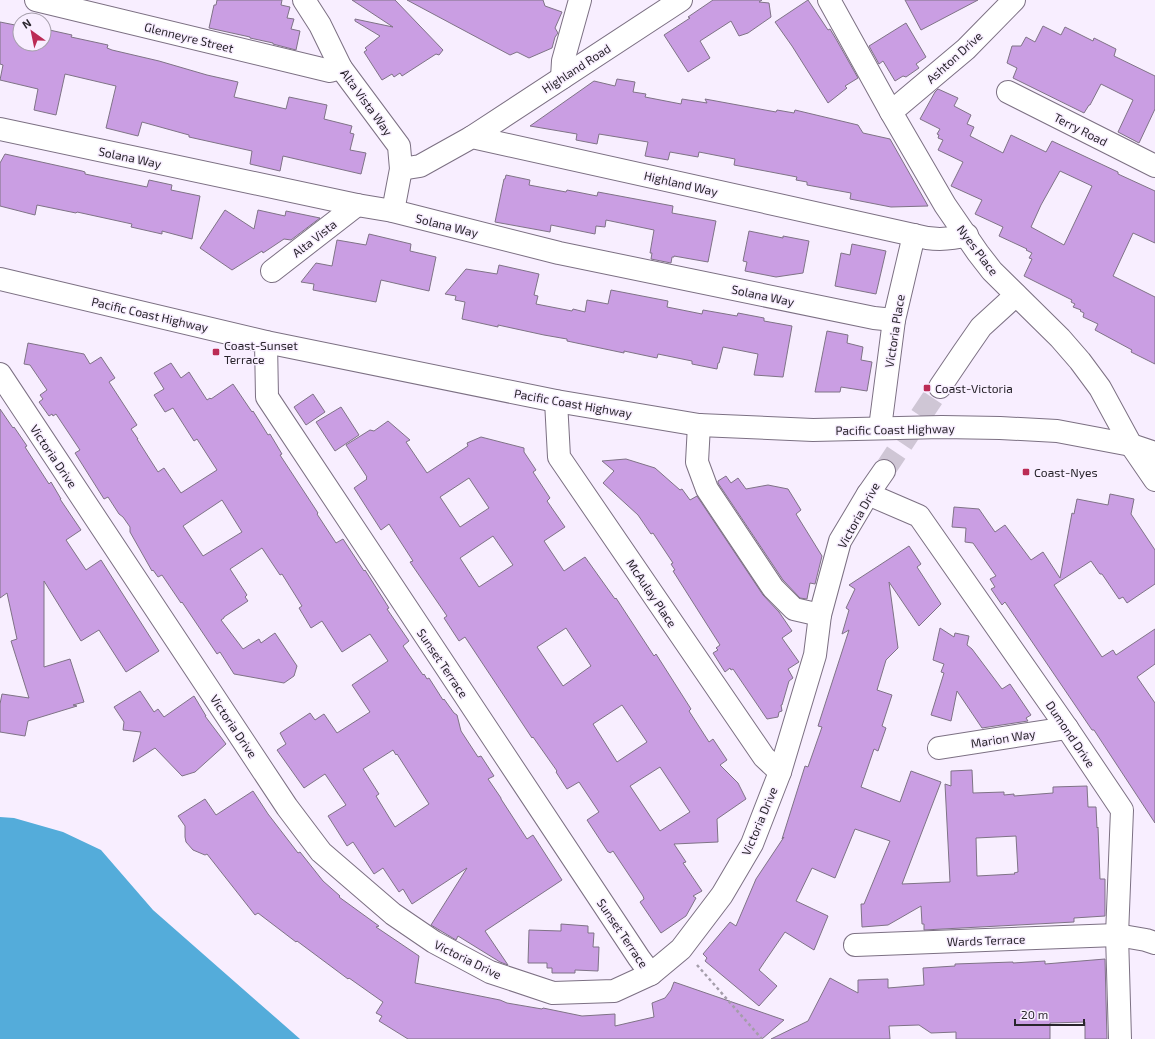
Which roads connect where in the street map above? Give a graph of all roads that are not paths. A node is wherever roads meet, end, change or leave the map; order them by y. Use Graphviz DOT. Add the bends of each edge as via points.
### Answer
graph roads {
  1 [pos="36,0"];
  2 [pos="304,0"];
  3 [pos="580,0"];
  4 [pos="681,0"];
  5 [pos="829,0"];
  6 [pos="1014,0"];
  7 [pos="341,68"];
  8 [pos="562,78"];
  9 [pos="1008,92"];
  10 [pos="892,112"];
  11 [pos="0,129"];
  12 [pos="472,137"];
  13 [pos="1155,166"];
  14 [pos="401,169"];
  15 [pos="356,205"];
  16 [pos="393,211"];
  17 [pos="914,235"];
  18 [pos="967,235"];
  19 [pos="272,271"];
  20 [pos="0,279"];
  21 [pos="1016,295"];
  22 [pos="894,320"];
  23 [pos="266,342"];
  24 [pos="0,374"];
  25 [pos="940,387"];
  26 [pos="556,401"];
  27 [pos="699,425"];
  28 [pos="880,428"];
  29 [pos="1131,445"];
  30 [pos="1155,453"];
  31 [pos="884,471"];
  32 [pos="1155,480"];
  33 [pos="868,494"];
  34 [pos="820,615"];
  35 [pos="1067,728"];
  36 [pos="939,748"];
  37 [pos="780,772"];
  38 [pos="1117,935"];
  39 [pos="1155,943"];
  40 [pos="855,945"];
  41 [pos="651,974"];
  42 [pos="1120,1039"];
  1 -- 7 [label="main road, Glenneyre Street" via="330,71"];
  2 -- 7 [label="main road, Alta Vista Way" via="320,25"];
  3 -- 8 [label="main road" via="563,61"];
  4 -- 8 [label="main road, Highland Road"];
  5 -- 10 [label="main road, Nyes Place"];
  6 -- 10 [label="main road, Ashton Drive" via="966,49"];
  7 -- 14 [label="main road, Alta Vista Way" via="399,146"];
  8 -- 12 [label="main road, Highland Road"];
  9 -- 13 [label="main road, Terry Road"];
  10 -- 18 [label="main road, Nyes Place" via="945,205"];
  11 -- 15 [label="main road, Solana Way"];
  12 -- 14 [label="main road" via="420,166"];
  12 -- 17 [label="main road, Highland Way"];
  14 -- 16 [label="main road, Alta Vista Way"];
  15 -- 16 [label="main road, Solana Way"];
  15 -- 19 [label="main road, Alta Vista"];
  16 -- 22 [label="main road, Solana Way" via="559,253"];
  17 -- 18 [label="main road, Highland Way" via="940,240"];
  17 -- 22 [label="main road, Victoria Place"];
  18 -- 21 [label="main road, Nyes Place" via="992,271"];
  20 -- 23 [label="main road, Pacific Coast Highway"];
  21 -- 25 [label="main road" via="981,327"];
  21 -- 29 [label="main road, Nyes Place" via="1080,361 1100,388"];
  22 -- 28 [label="main road, Victoria Place"];
  23 -- 26 [label="main road, Pacific Coast Highway"];
  23 -- 41 [label="main road, Sunset Terrace" via="267,397"];
  24 -- 41 [label="main road, Victoria Drive" via="287,807 321,852 393,914 434,942 490,972 552,994 614,991"];
  26 -- 27 [label="main road, Pacific Coast Highway"];
  26 -- 37 [label="main road, McAulay Place" via="559,457 764,757"];
  27 -- 28 [label="main road, Pacific Coast Highway" via="813,430"];
  27 -- 34 [label="main road" via="697,462 707,489 773,588 794,609"];
  28 -- 29 [label="main road, Pacific Coast Highway" via="1057,431"];
  29 -- 30 [label="main road, Pacific Coast Highway"];
  29 -- 32 [label="main road, Nyes Place"];
  31 -- 33 [label="main road, Victoria Drive"];
  33 -- 34 [label="main road, Victoria Drive" via="840,541"];
  33 -- 35 [label="main road, Dumond Drive" via="919,516"];
  34 -- 37 [label="main road, Victoria Drive" via="815,655"];
  35 -- 36 [label="main road, Marion Way"];
  35 -- 38 [label="main road, Dumond Drive" via="1122,810"];
  37 -- 41 [label="main road, Victoria Drive" via="752,844 722,895 682,949"];
  38 -- 39 [label="main road, Wards Terrace"];
  38 -- 40 [label="main road, Wards Terrace"];
  38 -- 42 [label="main road, Dumond Drive"];
}
